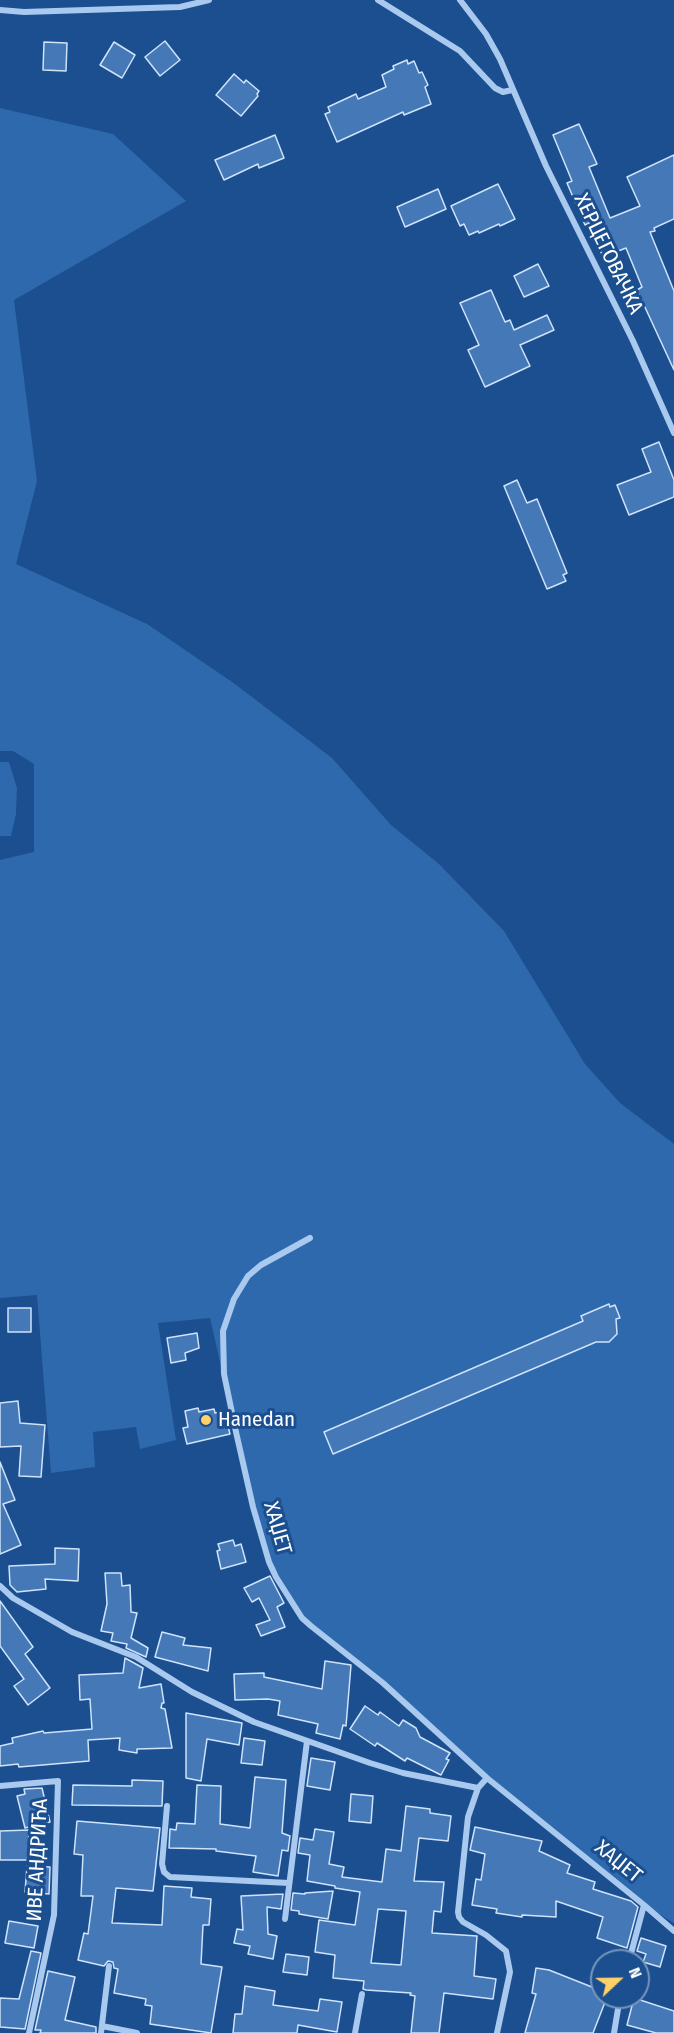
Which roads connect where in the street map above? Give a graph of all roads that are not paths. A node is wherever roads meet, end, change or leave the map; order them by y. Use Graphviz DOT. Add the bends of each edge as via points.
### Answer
graph roads {
  1 [pos="209,0"];
  2 [pos="378,0"];
  3 [pos="460,0"];
  4 [pos="0,10"];
  5 [pos="512,90"];
  6 [pos="674,433"];
  7 [pos="310,1238"];
  8 [pos="0,1586"];
  9 [pos="307,1741"];
  10 [pos="487,1778"];
  11 [pos="0,1786"];
  12 [pos="478,1788"];
  13 [pos="167,1806"];
  14 [pos="289,1883"];
  15 [pos="644,1905"];
  16 [pos="285,1918"];
  17 [pos="674,1931"];
  18 [pos="631,1949"];
  19 [pos="109,1966"];
  20 [pos="362,1994"];
  21 [pos="618,2009"];
  22 [pos="102,2029"];
  23 [pos="29,2033"];
  24 [pos="137,2033"];
  25 [pos="355,2033"];
  26 [pos="497,2033"];
  27 [pos="614,2033"];
  1 -- 4 [label="street" via="180,7"];
  2 -- 5 [label="street" via="460,51 495,88 502,92"];
  3 -- 5 [label="street, ХЕРЦЕГОВАЧКА" via="494,48"];
  5 -- 6 [label="street, ХЕРЦЕГОВАЧКА"];
  7 -- 10 [label="street, ХАЏЕТ" via="248,1276 234,1299 223,1331 224,1374 269,1562 302,1618 383,1683"];
  8 -- 9 [label="street" via="13,1598 72,1632 136,1657 223,1708"];
  9 -- 12 [label="street" via="403,1773"];
  9 -- 14 [label="street"];
  10 -- 12 [label="street"];
  10 -- 15 [label="street, ХАЏЕТ"];
  11 -- 23 [label="street, ИВЕ АНДРИЋА" via="58,1781 54,1916"];
  12 -- 26 [label="street" via="468,1817 458,1912 463,1922 506,1951 510,1972"];
  13 -- 14 [label="street" via="162,1864 171,1877"];
  14 -- 16 [label="street"];
  15 -- 17 [label="street, ХАЏЕТ"];
  15 -- 18 [label="street, ХАЏЕТ"];
  19 -- 22 [label="street"];
  20 -- 25 [label="street"];
  21 -- 27 [label="street"];
  22 -- 24 [label="street"];
}
